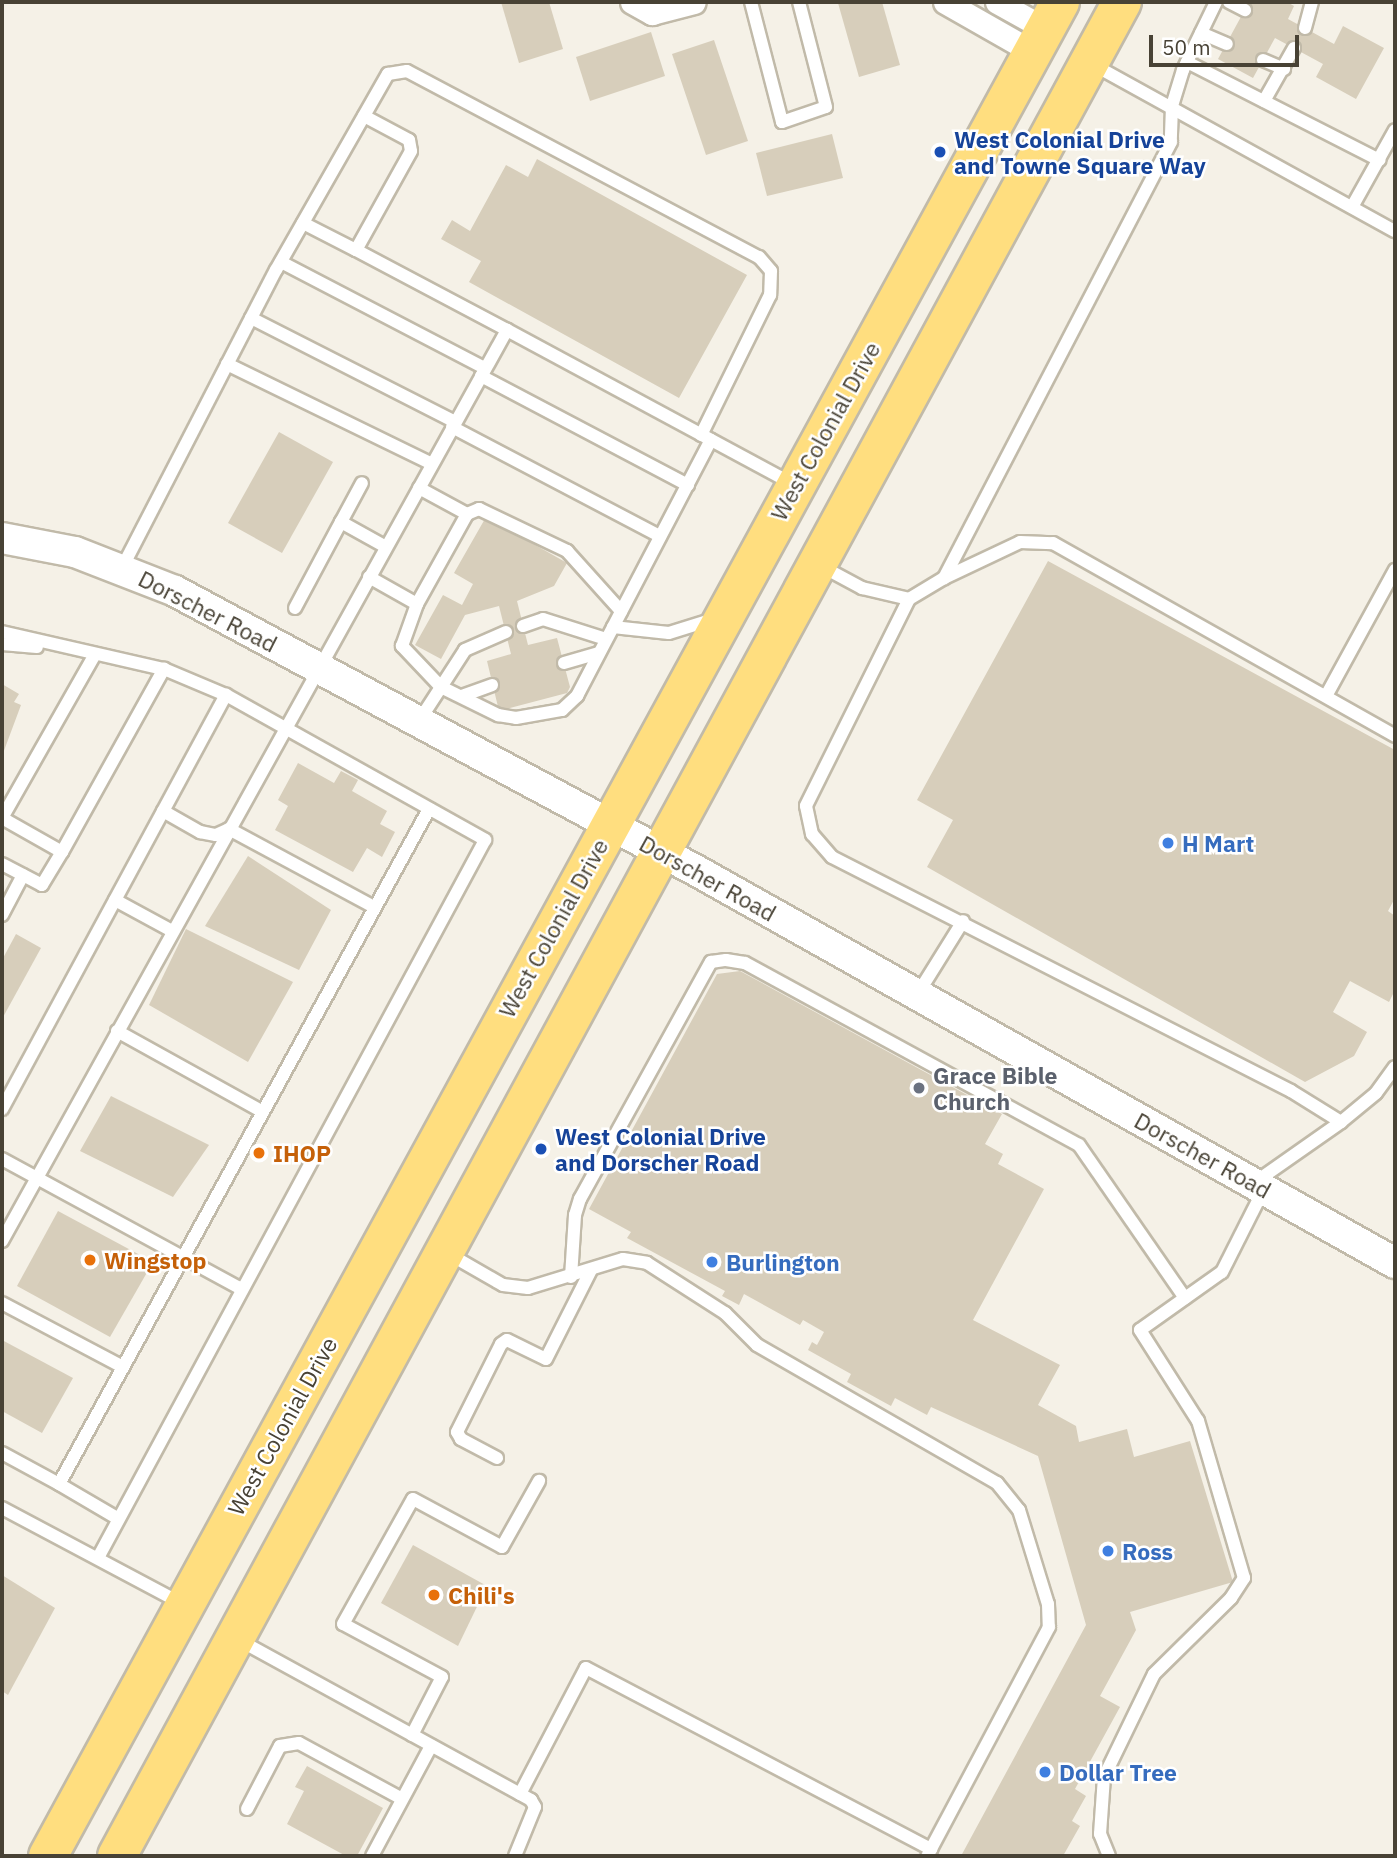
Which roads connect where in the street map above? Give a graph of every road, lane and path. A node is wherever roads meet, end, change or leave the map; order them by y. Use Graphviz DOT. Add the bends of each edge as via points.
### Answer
graph roads {
  1 [pos="632,2"];
  2 [pos="694,2"];
  3 [pos="751,2"];
  4 [pos="799,2"];
  5 [pos="945,2"];
  6 [pos="997,2"];
  7 [pos="1081,2"];
  8 [pos="1122,2"];
  9 [pos="1216,2"];
  10 [pos="1229,2"];
  11 [pos="1312,2"];
  12 [pos="1245,9"];
  13 [pos="1046,28"];
  14 [pos="1305,28"];
  15 [pos="1201,33"];
  16 [pos="1227,44"];
  17 [pos="1294,48"];
  18 [pos="1263,60"];
  19 [pos="1187,62"];
  20 [pos="1089,63"];
  21 [pos="1284,69"];
  22 [pos="1264,102"];
  23 [pos="1172,106"];
  24 [pos="364,116"];
  25 [pos="1395,130"];
  26 [pos="1378,160"];
  27 [pos="1352,207"];
  28 [pos="1006,214"];
  29 [pos="303,223"];
  30 [pos="1395,231"];
  31 [pos="356,250"];
  32 [pos="281,262"];
  33 [pos="251,318"];
  34 [pos="507,330"];
  35 [pos="227,364"];
  36 [pos="483,372"];
  37 [pos="454,425"];
  38 [pos="706,438"];
  39 [pos="432,464"];
  40 [pos="362,483"];
  41 [pos="688,485"];
  42 [pos="795,485"];
  43 [pos="419,488"];
  44 [pos="467,514"];
  45 [pos="341,522"];
  46 [pos="660,536"];
  47 [pos="2,538"];
  48 [pos="386,547"];
  49 [pos="818,564"];
  50 [pos="122,568"];
  51 [pos="1395,570"];
  52 [pos="369,578"];
  53 [pos="944,578"];
  54 [pos="909,599"];
  55 [pos="417,604"];
  56 [pos="295,608"];
  57 [pos="621,611"];
  58 [pos="724,615"];
  59 [pos="523,626"];
  60 [pos="2,632"];
  61 [pos="506,632"];
  62 [pos="610,633"];
  63 [pos="2,645"];
  64 [pos="69,649"];
  65 [pos="599,653"];
  66 [pos="94,656"];
  67 [pos="564,663"];
  68 [pos="318,667"];
  69 [pos="164,669"];
  70 [pos="492,685"];
  71 [pos="441,687"];
  72 [pos="226,695"];
  73 [pos="462,696"];
  74 [pos="1326,696"];
  75 [pos="419,721"];
  76 [pos="284,728"];
  77 [pos="1393,730"];
  78 [pos="429,809"];
  79 [pos="163,811"];
  80 [pos="610,824"];
  81 [pos="229,829"];
  82 [pos="62,852"];
  83 [pos="663,853"];
  84 [pos="2,864"];
  85 [pos="23,875"];
  86 [pos="115,900"];
  87 [pos="374,907"];
  88 [pos="2,915"];
  89 [pos="962,920"];
  90 [pos="172,932"];
  91 [pos="917,995"];
  92 [pos="117,1031"];
  93 [pos="1395,1066"];
  94 [pos="2,1109"];
  95 [pos="263,1112"];
  96 [pos="1341,1122"];
  97 [pos="2,1158"];
  98 [pos="36,1178"];
  99 [pos="1259,1186"];
  100 [pos="2,1241"];
  101 [pos="445,1253"];
  102 [pos="183,1258"];
  103 [pos="1395,1263"];
  104 [pos="591,1270"];
  105 [pos="571,1277"];
  106 [pos="241,1289"];
  107 [pos="1185,1298"];
  108 [pos="2,1303"];
  109 [pos="123,1367"];
  110 [pos="2,1454"];
  111 [pos="497,1458"];
  112 [pos="539,1481"];
  113 [pos="59,1484"];
  114 [pos="2,1508"];
  115 [pos="117,1518"];
  116 [pos="99,1556"];
  117 [pos="185,1605"];
  118 [pos="236,1638"];
  119 [pos="412,1735"];
  120 [pos="431,1745"];
  121 [pos="520,1794"];
  122 [pos="402,1799"];
  123 [pos="247,1809"];
  124 [pos="929,1853"];
  125 [pos="48,1856"];
  126 [pos="117,1856"];
  127 [pos="372,1856"];
  128 [pos="515,1856"];
  129 [pos="1109,1856"];
  1 -- 2 [label="street" via="652,13"];
  3 -- 4 [label="lane" via="782,122 826,107"];
  5 -- 13 [label="street"];
  6 -- 13 [label="street"];
  7 -- 20 [label="highway" via="1081,39"];
  8 -- 20 [label="highway"];
  9 -- 15 [label="lane"];
  10 -- 12 [label="lane"];
  11 -- 14 [label="lane"];
  13 -- 28 [label="highway" via="1052,62 1048,82"];
  13 -- 42 [label="highway, West Colonial Drive"];
  15 -- 16 [label="lane"];
  15 -- 19 [label="lane"];
  17 -- 21 [label="lane"];
  18 -- 21 [label="lane"];
  19 -- 22 [label="lane"];
  19 -- 23 [label="lane"];
  20 -- 23 [label="lane"];
  20 -- 28 [label="highway"];
  21 -- 22 [label="lane"];
  22 -- 26 [label="lane"];
  23 -- 27 [label="lane"];
  23 -- 53 [label="lane" via="1171,142"];
  24 -- 29 [label="lane"];
  24 -- 31 [label="lane" via="409,140 411,151"];
  24 -- 38 [label="lane" via="388,74 407,71 759,257 771,271 770,295"];
  25 -- 26 [label="lane"];
  26 -- 27 [label="lane"];
  27 -- 30 [label="lane"];
  28 -- 49 [label="highway"];
  29 -- 31 [label="lane"];
  29 -- 32 [label="lane"];
  31 -- 34 [label="lane"];
  32 -- 33 [label="lane"];
  32 -- 36 [label="lane"];
  33 -- 35 [label="lane"];
  33 -- 37 [label="lane"];
  34 -- 36 [label="lane"];
  34 -- 38 [label="lane"];
  35 -- 39 [label="lane"];
  35 -- 50 [label="lane"];
  36 -- 37 [label="lane"];
  36 -- 41 [label="lane"];
  37 -- 39 [label="lane"];
  37 -- 46 [label="lane"];
  38 -- 41 [label="lane"];
  38 -- 42 [label="lane"];
  39 -- 43 [label="lane"];
  40 -- 45 [label="lane"];
  41 -- 46 [label="lane"];
  42 -- 58 [label="highway, West Colonial Drive"];
  43 -- 44 [label="lane"];
  43 -- 48 [label="lane"];
  44 -- 55 [label="lane"];
  44 -- 57 [label="lane" via="479,509 567,551"];
  45 -- 48 [label="lane"];
  45 -- 56 [label="lane"];
  46 -- 57 [label="lane"];
  47 -- 50 [label="street, Dorscher Road" via="75,552"];
  48 -- 52 [label="lane"];
  49 -- 54 [label="lane" via="862,588"];
  49 -- 83 [label="highway"];
  50 -- 68 [label="street, Dorscher Road"];
  51 -- 74 [label="lane"];
  52 -- 55 [label="lane"];
  52 -- 68 [label="lane"];
  53 -- 54 [label="lane"];
  53 -- 74 [label="lane" via="1020,542 1053,543"];
  54 -- 89 [label="lane" via="806,806 812,834 832,857"];
  55 -- 71 [label="lane" via="402,646"];
  57 -- 62 [label="lane"];
  58 -- 62 [label="lane" via="669,633"];
  58 -- 80 [label="highway, West Colonial Drive"];
  59 -- 62 [label="lane" via="543,619"];
  60 -- 64 [label="lane"];
  61 -- 71 [label="lane" via="465,650"];
  62 -- 65 [label="lane"];
  63 -- 64 [label="lane"];
  64 -- 66 [label="lane"];
  65 -- 67 [label="lane"];
  65 -- 73 [label="lane" via="577,696 562,710 516,718"];
  66 -- 69 [label="lane"];
  66 -- 82 [label="lane" via="2,818"];
  68 -- 75 [label="street, Dorscher Road"];
  68 -- 76 [label="lane"];
  69 -- 72 [label="lane"];
  69 -- 82 [label="lane"];
  70 -- 73 [label="lane"];
  71 -- 73 [label="lane"];
  71 -- 75 [label="lane"];
  72 -- 76 [label="lane"];
  72 -- 79 [label="lane"];
  74 -- 77 [label="lane"];
  75 -- 80 [label="street, Dorscher Road"];
  76 -- 78 [label="lane"];
  76 -- 81 [label="lane"];
  78 -- 87 [label="lane"];
  78 -- 106 [label="lane" via="485,840"];
  79 -- 81 [label="lane" via="200,832 216,835"];
  79 -- 86 [label="lane"];
  80 -- 83 [label="street, Dorscher Road"];
  80 -- 117 [label="highway, West Colonial Drive"];
  81 -- 87 [label="lane"];
  81 -- 90 [label="lane"];
  82 -- 85 [label="lane" via="42,885"];
  83 -- 91 [label="street, Dorscher Road"];
  83 -- 101 [label="highway"];
  84 -- 85 [label="lane"];
  85 -- 88 [label="lane"];
  86 -- 90 [label="lane"];
  86 -- 94 [label="lane"];
  87 -- 95 [label="lane"];
  89 -- 91 [label="lane"];
  89 -- 96 [label="lane" via="1291,1091"];
  90 -- 92 [label="lane"];
  91 -- 99 [label="street, Dorscher Road"];
  92 -- 95 [label="lane"];
  92 -- 98 [label="lane"];
  93 -- 96 [label="lane" via="1377,1093"];
  95 -- 102 [label="lane"];
  96 -- 99 [label="lane"];
  97 -- 98 [label="lane"];
  98 -- 100 [label="lane"];
  98 -- 102 [label="lane"];
  99 -- 103 [label="street, Dorscher Road"];
  99 -- 107 [label="lane" via="1222,1272"];
  101 -- 105 [label="lane" via="503,1285 528,1288"];
  101 -- 118 [label="highway"];
  102 -- 106 [label="lane"];
  102 -- 109 [label="lane"];
  104 -- 105 [label="lane"];
  104 -- 111 [label="lane" via="546,1359 507,1340 457,1432 461,1439"];
  104 -- 124 [label="lane" via="623,1259 647,1263 668,1274 725,1313 757,1345 997,1483 1019,1510 1048,1604 1049,1627"];
  105 -- 107 [label="lane" via="580,1199 711,962 726,960 745,963 1079,1145"];
  106 -- 115 [label="lane"];
  107 -- 129 [label="lane" via="1140,1330 1198,1421 1244,1578 1231,1598 1159,1668 1104,1777 1100,1834"];
  108 -- 109 [label="lane"];
  109 -- 113 [label="lane"];
  110 -- 113 [label="lane"];
  112 -- 119 [label="lane" via="502,1547 413,1499 343,1624 442,1677"];
  113 -- 115 [label="lane"];
  114 -- 116 [label="lane"];
  115 -- 116 [label="lane"];
  116 -- 117 [label="lane"];
  117 -- 118 [label="highway"];
  117 -- 125 [label="highway, West Colonial Drive"];
  118 -- 119 [label="lane"];
  118 -- 126 [label="highway"];
  119 -- 120 [label="lane"];
  120 -- 121 [label="lane"];
  120 -- 122 [label="lane"];
  121 -- 124 [label="lane" via="586,1668"];
  121 -- 128 [label="lane" via="535,1807"];
  122 -- 123 [label="lane" via="299,1743 280,1746"];
  122 -- 127 [label="lane"];
}
